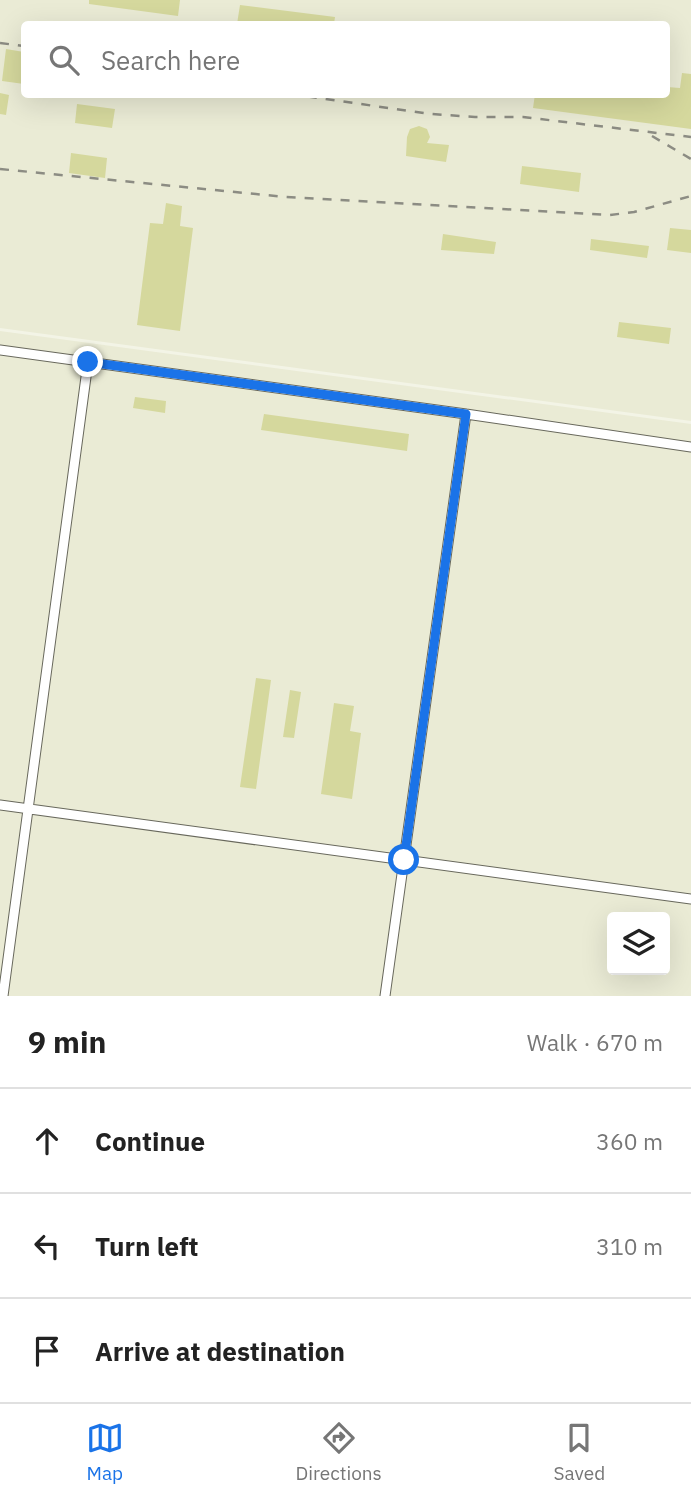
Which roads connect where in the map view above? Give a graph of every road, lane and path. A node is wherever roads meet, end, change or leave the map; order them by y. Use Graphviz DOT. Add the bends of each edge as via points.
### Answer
graph roads {
  1 [pos="0,350"];
  2 [pos="88,362"];
  3 [pos="466,414"];
  4 [pos="691,447"];
  5 [pos="0,805"];
  6 [pos="28,809"];
  7 [pos="404,860"];
  8 [pos="691,899"];
  9 [pos="3,996"];
  10 [pos="385,996"];
  1 -- 2 [label="lane"];
  2 -- 3 [label="lane"];
  2 -- 6 [label="lane"];
  3 -- 4 [label="lane"];
  3 -- 7 [label="lane"];
  5 -- 6 [label="lane"];
  6 -- 7 [label="lane"];
  6 -- 9 [label="lane"];
  7 -- 8 [label="lane"];
  7 -- 10 [label="lane"];
}
